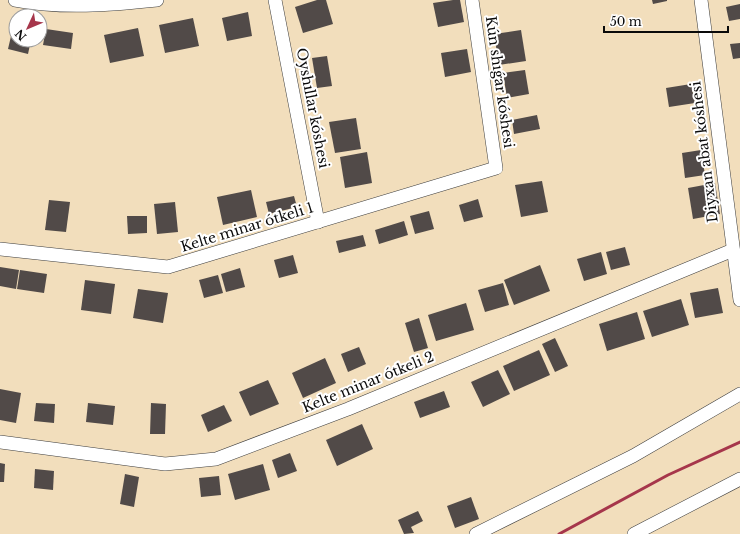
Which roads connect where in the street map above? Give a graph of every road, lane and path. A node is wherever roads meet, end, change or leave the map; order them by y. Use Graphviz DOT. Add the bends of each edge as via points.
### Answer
graph roads {
  1 [pos="16,0"];
  2 [pos="157,0"];
  3 [pos="275,0"];
  4 [pos="472,0"];
  5 [pos="701,0"];
  6 [pos="496,168"];
  7 [pos="318,222"];
  8 [pos="0,249"];
  9 [pos="733,250"];
  10 [pos="740,300"];
  11 [pos="740,394"];
  12 [pos="0,442"];
  13 [pos="740,479"];
  14 [pos="476,534"];
  15 [pos="634,534"];
  1 -- 2 [label="street" via="35,4 110,5"];
  3 -- 7 [label="street, Oyshıllar kóshesi"];
  4 -- 6 [label="street, Kún shıǵar kóshesi"];
  5 -- 9 [label="street, Diyxan abat kóshesi"];
  6 -- 7 [label="street, Kelte minar ótkeli 1"];
  7 -- 8 [label="street, Kelte minar ótkeli 1" via="168,267"];
  9 -- 10 [label="street, Diyxan abat kóshesi"];
  9 -- 12 [label="street, Kelte minar ótkeli 2" via="348,409 216,459 165,464"];
  11 -- 14 [label="street" via="633,456"];
  13 -- 15 [label="street"];
}
